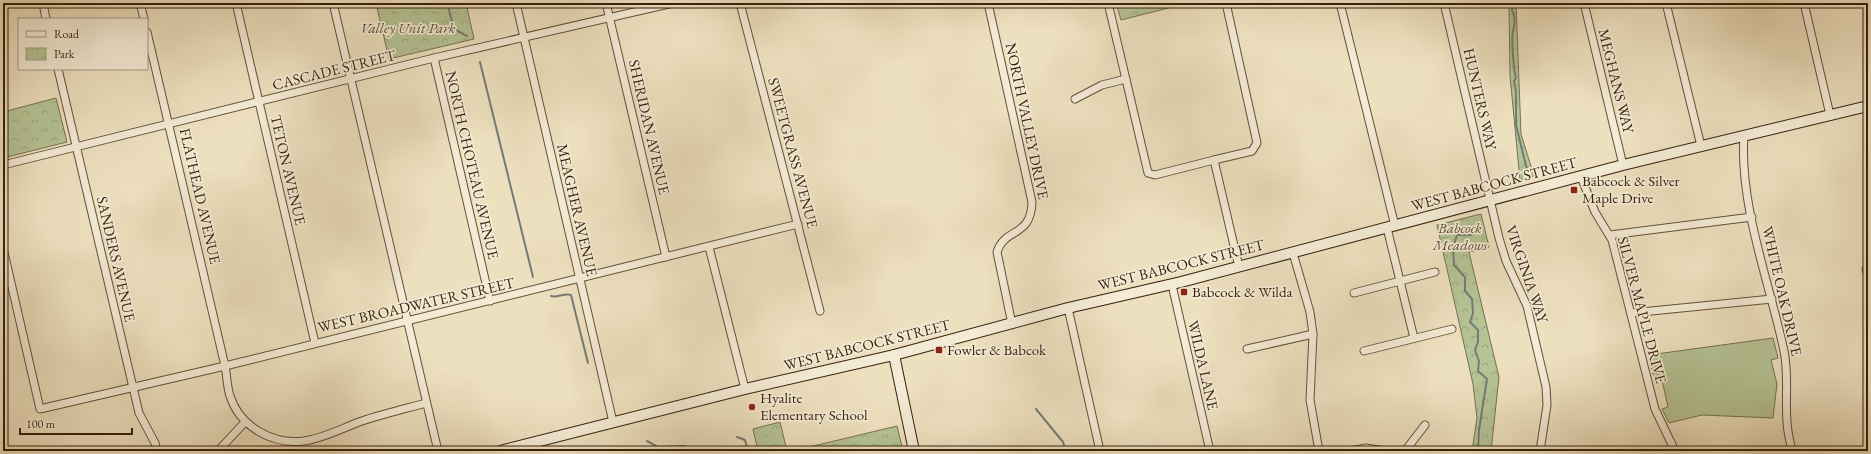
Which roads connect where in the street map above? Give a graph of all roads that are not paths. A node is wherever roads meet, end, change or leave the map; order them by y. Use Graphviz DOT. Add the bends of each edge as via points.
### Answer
graph roads {
  1 [pos="43,3"];
  2 [pos="140,3"];
  3 [pos="236,3"];
  4 [pos="333,3"];
  5 [pos="516,3"];
  6 [pos="606,3"];
  7 [pos="672,3"];
  8 [pos="740,3"];
  9 [pos="988,3"];
  10 [pos="1108,3"];
  11 [pos="1226,3"];
  12 [pos="1340,3"];
  13 [pos="1444,3"];
  14 [pos="1584,3"];
  15 [pos="1666,3"];
  16 [pos="1804,3"];
  17 [pos="46,18"];
  18 [pos="144,18"];
  19 [pos="610,18"];
  20 [pos="148,36"];
  21 [pos="523,37"];
  22 [pos="434,58"];
  23 [pos="58,70"];
  24 [pos="351,79"];
  25 [pos="1126,79"];
  26 [pos="1075,99"];
  27 [pos="259,102"];
  28 [pos="1868,106"];
  29 [pos="1830,115"];
  30 [pos="170,123"];
  31 [pos="1744,136"];
  32 [pos="76,146"];
  33 [pos="1701,146"];
  34 [pos="1214,160"];
  35 [pos="1624,165"];
  36 [pos="3,166"];
  37 [pos="1581,177"];
  38 [pos="1490,200"];
  39 [pos="1752,217"];
  40 [pos="798,224"];
  41 [pos="1391,227"];
  42 [pos="1610,235"];
  43 [pos="709,247"];
  44 [pos="3,248"];
  45 [pos="1293,253"];
  46 [pos="666,258"];
  47 [pos="1239,267"];
  48 [pos="1866,269"];
  49 [pos="1435,272"];
  50 [pos="1868,277"];
  51 [pos="580,279"];
  52 [pos="1400,281"];
  53 [pos="1172,285"];
  54 [pos="1354,293"];
  55 [pos="1772,299"];
  56 [pos="490,301"];
  57 [pos="1068,308"];
  58 [pos="820,310"];
  59 [pos="1631,313"];
  60 [pos="407,322"];
  61 [pos="1012,324"];
  62 [pos="1452,329"];
  63 [pos="1313,334"];
  64 [pos="1414,338"];
  65 [pos="315,343"];
  66 [pos="1247,349"];
  67 [pos="1364,351"];
  68 [pos="894,355"];
  69 [pos="226,366"];
  70 [pos="133,387"];
  71 [pos="745,390"];
  72 [pos="426,403"];
  73 [pos="245,422"];
  74 [pos="613,422"];
  75 [pos="1425,425"];
  76 [pos="157,451"];
  77 [pos="218,451"];
  78 [pos="438,451"];
  79 [pos="500,451"];
  80 [pos="914,451"];
  81 [pos="1100,451"];
  82 [pos="1210,451"];
  83 [pos="1319,451"];
  84 [pos="1348,451"];
  85 [pos="1385,451"];
  86 [pos="1405,451"];
  87 [pos="1540,451"];
  88 [pos="1675,451"];
  89 [pos="1792,451"];
  1 -- 17 [label="street"];
  2 -- 18 [label="street"];
  3 -- 27 [label="street, TETON AVENUE"];
  4 -- 24 [label="street"];
  5 -- 21 [label="street, MEAGHER AVENUE"];
  6 -- 19 [label="street, SHERIDAN AVENUE"];
  7 -- 19 [label="street, CASCADE STREET"];
  8 -- 40 [label="street, SWEETGRASS AVENUE"];
  9 -- 61 [label="street, NORTH VALLEY DRIVE" via="1032,202 1032,213 1026,225 1008,237 998,247 997,252"];
  10 -- 25 [label="street"];
  11 -- 34 [label="street" via="1257,143 1252,151"];
  12 -- 41 [label="street"];
  13 -- 38 [label="street, HUNTERS WAY"];
  14 -- 35 [label="street, MEGHANS WAY"];
  15 -- 33 [label="street"];
  16 -- 29 [label="street"];
  19 -- 21 [label="street, CASCADE STREET"];
  19 -- 46 [label="street, SHERIDAN AVENUE"];
  20 -- 30 [label="street, FLATHEAD AVENUE"];
  21 -- 22 [label="street, CASCADE STREET"];
  21 -- 51 [label="street, MEAGHER AVENUE"];
  22 -- 24 [label="street, CASCADE STREET"];
  22 -- 56 [label="street, NORTH CHOTEAU AVENUE"];
  23 -- 32 [label="street, SANDERS AVENUE"];
  24 -- 27 [label="street, CASCADE STREET"];
  24 -- 60 [label="street"];
  25 -- 26 [label="street" via="1102,85"];
  25 -- 34 [label="street" via="1148,173 1155,175"];
  27 -- 30 [label="street, CASCADE STREET"];
  27 -- 65 [label="street, TETON AVENUE"];
  28 -- 29 [label="street, WEST BABCOCK STREET"];
  29 -- 31 [label="street, WEST BABCOCK STREET"];
  30 -- 32 [label="street, CASCADE STREET"];
  30 -- 69 [label="street, FLATHEAD AVENUE"];
  31 -- 33 [label="street, WEST BABCOCK STREET"];
  31 -- 39 [label="street, WHITE OAK DRIVE" via="1744,174"];
  32 -- 36 [label="street, CASCADE STREET"];
  32 -- 70 [label="street, SANDERS AVENUE"];
  33 -- 35 [label="street, WEST BABCOCK STREET"];
  34 -- 47 [label="street"];
  35 -- 37 [label="street, WEST BABCOCK STREET"];
  37 -- 38 [label="street, WEST BABCOCK STREET"];
  37 -- 42 [label="street, SILVER MAPLE DRIVE" via="1595,212"];
  38 -- 41 [label="street, WEST BABCOCK STREET"];
  38 -- 87 [label="street, VIRGINIA WAY" via="1506,261 1527,306 1546,387 1547,405"];
  39 -- 42 [label="street"];
  39 -- 55 [label="street, WHITE OAK DRIVE"];
  40 -- 43 [label="street, WEST BROADWATER STREET"];
  40 -- 58 [label="street, SWEETGRASS AVENUE"];
  41 -- 45 [label="street, WEST BABCOCK STREET"];
  41 -- 52 [label="street"];
  42 -- 59 [label="street, SILVER MAPLE DRIVE"];
  43 -- 46 [label="street, WEST BROADWATER STREET"];
  43 -- 71 [label="street"];
  44 -- 70 [label="street, WEST BROADWATER STREET" via="40,409"];
  45 -- 47 [label="street, WEST BABCOCK STREET"];
  45 -- 63 [label="street" via="1310,312"];
  46 -- 51 [label="street, WEST BROADWATER STREET"];
  47 -- 53 [label="street, WEST BABCOCK STREET"];
  48 -- 50 [label="street"];
  49 -- 52 [label="street"];
  51 -- 56 [label="street, WEST BROADWATER STREET"];
  51 -- 74 [label="street, MEAGHER AVENUE"];
  52 -- 54 [label="street"];
  52 -- 64 [label="street"];
  53 -- 57 [label="street, WEST BABCOCK STREET"];
  53 -- 82 [label="street, WILDA LANE"];
  55 -- 59 [label="street"];
  55 -- 89 [label="street, WHITE OAK DRIVE" via="1787,368 1787,423"];
  56 -- 60 [label="street, WEST BROADWATER STREET"];
  57 -- 61 [label="street, WEST BABCOCK STREET"];
  57 -- 81 [label="street"];
  59 -- 88 [label="street, SILVER MAPLE DRIVE" via="1655,409"];
  60 -- 65 [label="street, WEST BROADWATER STREET"];
  60 -- 72 [label="street"];
  61 -- 68 [label="street, WEST BABCOCK STREET"];
  62 -- 64 [label="street"];
  63 -- 66 [label="street"];
  63 -- 83 [label="street" via="1310,400"];
  64 -- 67 [label="street"];
  65 -- 69 [label="street, WEST BROADWATER STREET"];
  68 -- 71 [label="street, WEST BABCOCK STREET"];
  68 -- 80 [label="street"];
  69 -- 70 [label="street, WEST BROADWATER STREET"];
  69 -- 73 [label="street, FLATHEAD AVENUE" via="230,396"];
  70 -- 76 [label="street, SANDERS AVENUE" via="139,413"];
  71 -- 74 [label="street, WEST BABCOCK STREET"];
  72 -- 73 [label="street" via="374,417 332,434 304,441 280,440 261,434"];
  72 -- 78 [label="street"];
  73 -- 77 [label="street"];
  74 -- 79 [label="street, WEST BABCOCK STREET"];
  75 -- 86 [label="street"];
  84 -- 85 [label="street" via="1366,448"];
}
